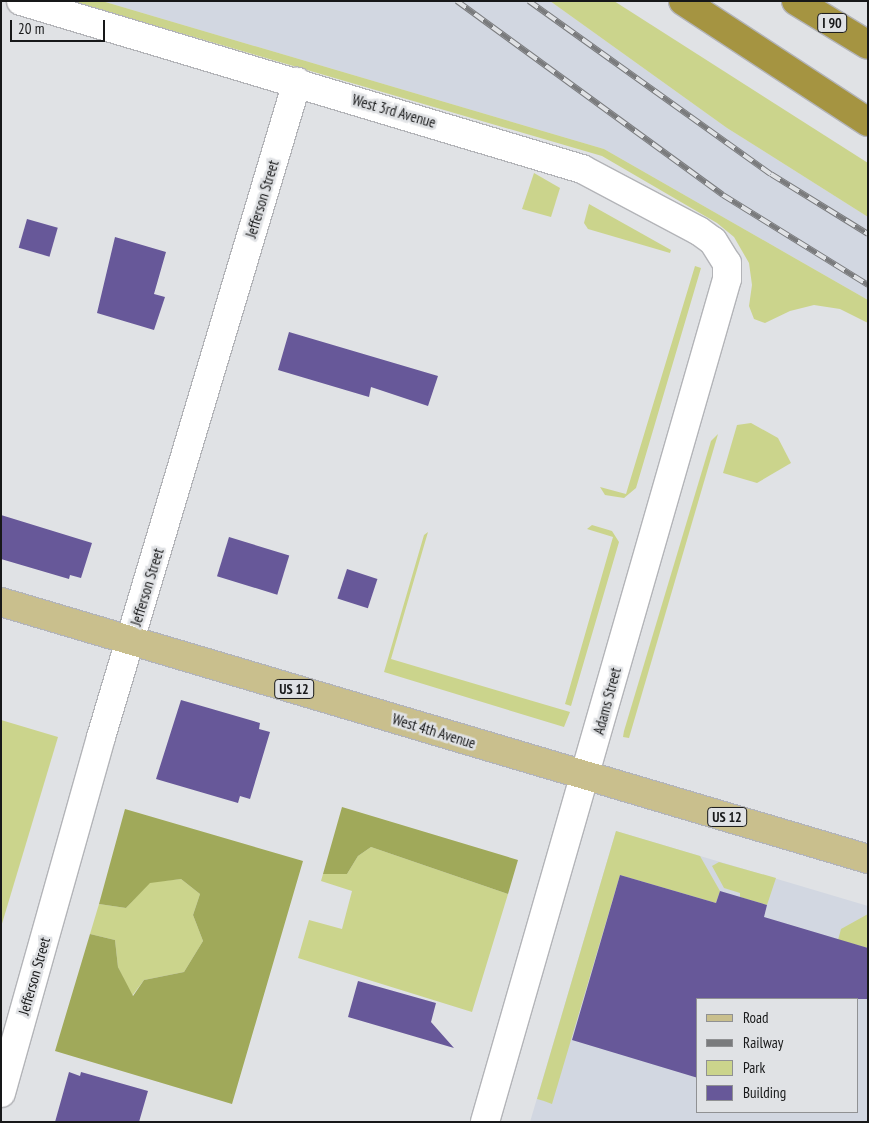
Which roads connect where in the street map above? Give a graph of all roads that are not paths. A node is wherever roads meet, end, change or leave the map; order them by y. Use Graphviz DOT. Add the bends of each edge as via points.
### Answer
graph roads {
  1 [pos="21,1"];
  2 [pos="683,1"];
  3 [pos="796,1"];
  4 [pos="868,45"];
  5 [pos="297,82"];
  6 [pos="868,122"];
  7 [pos="727,280"];
  8 [pos="1,602"];
  9 [pos="131,640"];
  10 [pos="586,776"];
  11 [pos="868,859"];
  12 [pos="1,1093"];
  13 [pos="485,1122"];
  1 -- 5 [label="street, West 3rd Avenue"];
  2 -- 6 [label="highway"];
  3 -- 4 [label="highway, I 90"];
  5 -- 7 [label="street, West 3rd Avenue" via="582,169 713,241 728,263"];
  5 -- 9 [label="street, Jefferson Street"];
  7 -- 10 [label="street, Adams Street" via="654,527"];
  8 -- 9 [label="main road, West 4th Avenue / US 12"];
  9 -- 10 [label="main road, West 4th Avenue / US 12"];
  9 -- 12 [label="street, Jefferson Street"];
  10 -- 11 [label="main road, West 4th Avenue / US 12"];
  10 -- 13 [label="street, Adams Street"];
}
